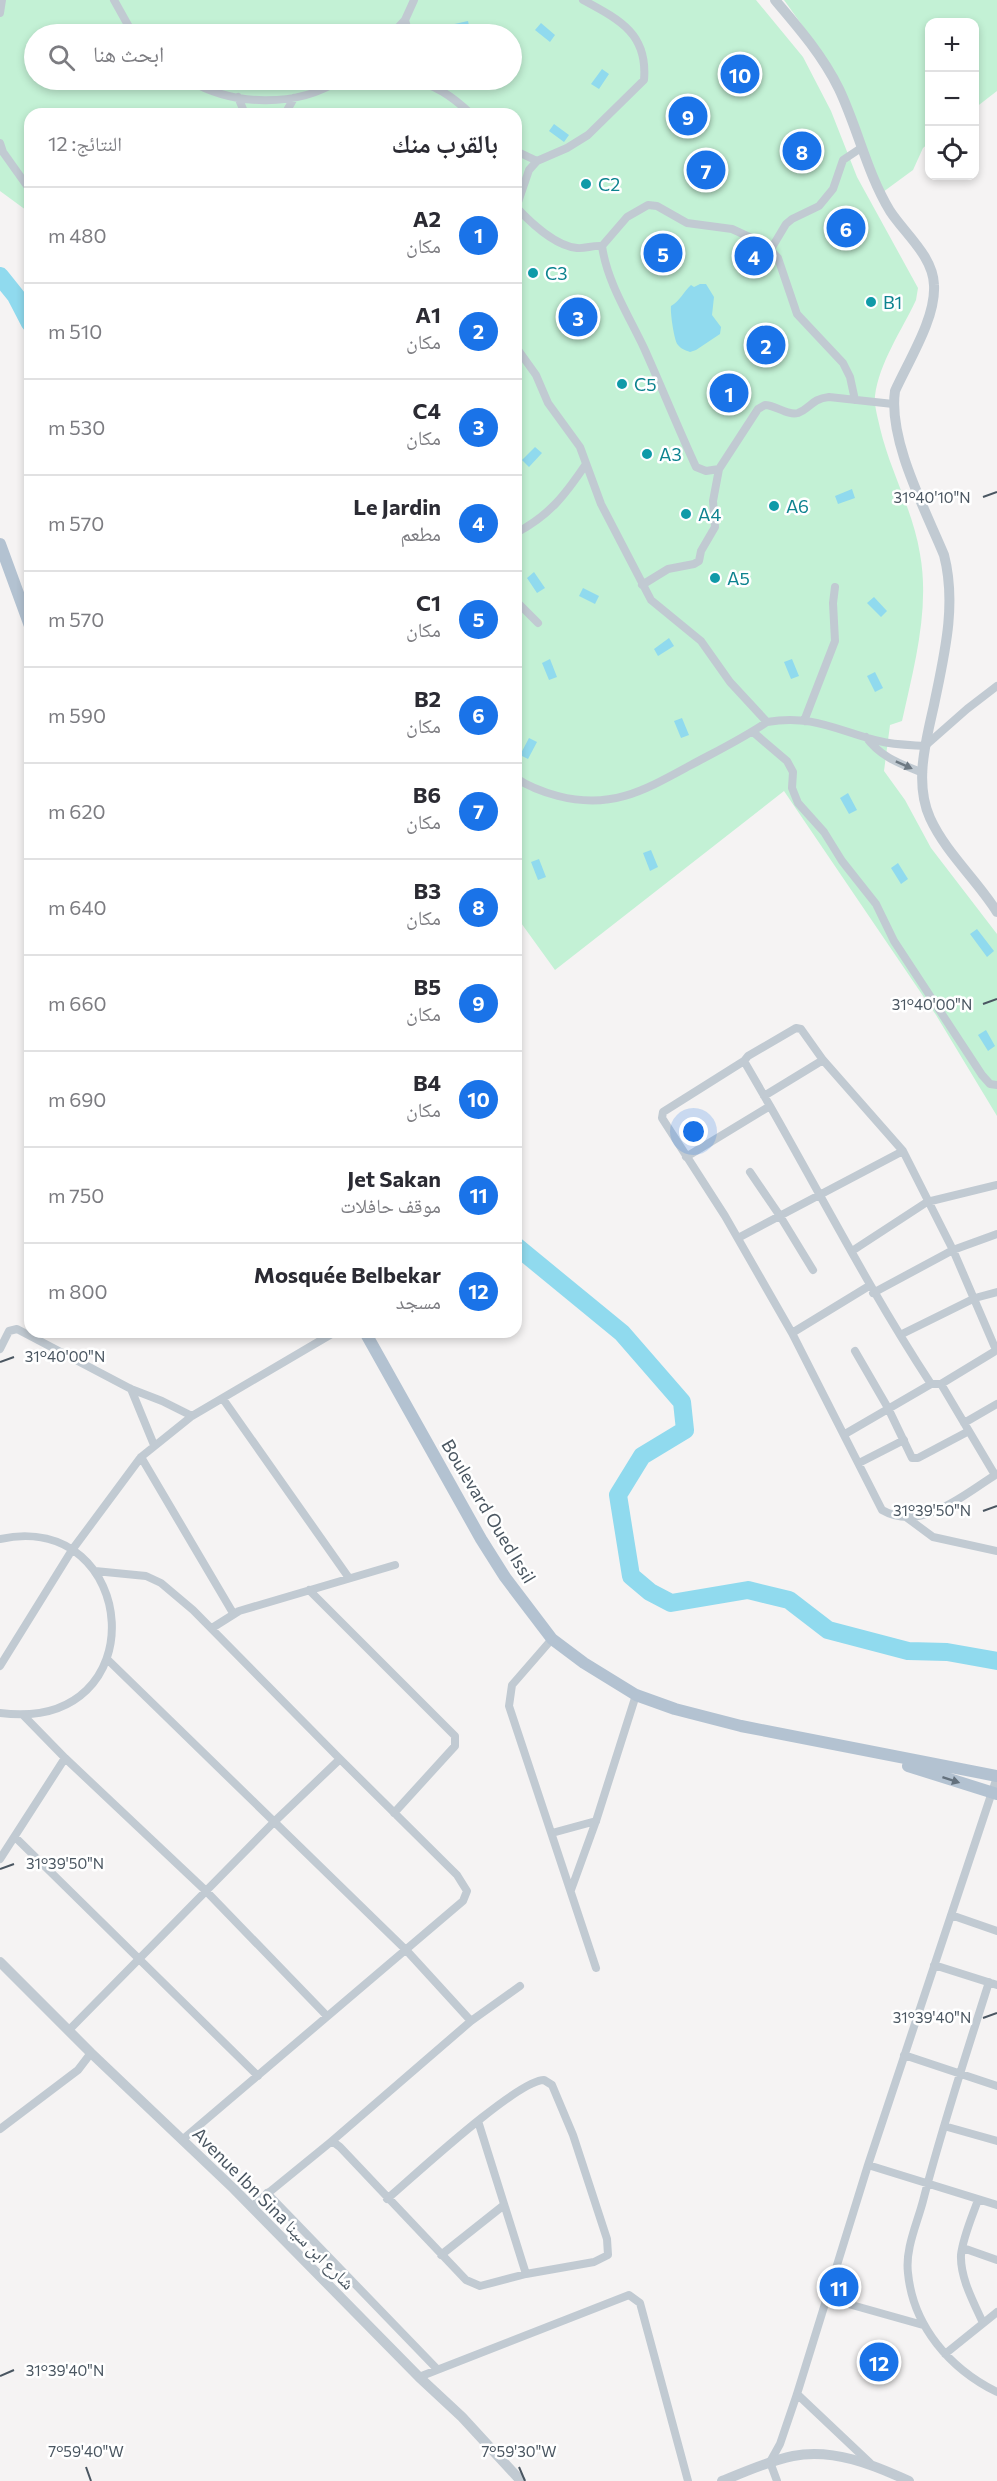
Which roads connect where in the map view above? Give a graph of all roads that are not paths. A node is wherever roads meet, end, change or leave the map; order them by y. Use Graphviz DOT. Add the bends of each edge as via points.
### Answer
graph roads {
  1 [pos="2,0"];
  2 [pos="114,0"];
  3 [pos="414,0"];
  4 [pos="583,0"];
  5 [pos="775,0"];
  6 [pos="0,13"];
  7 [pos="405,20"];
  8 [pos="128,24"];
  9 [pos="401,24"];
  10 [pos="406,24"];
  11 [pos="211,90"];
  12 [pos="320,90"];
  13 [pos="441,90"];
  14 [pos="238,98"];
  15 [pos="294,98"];
  16 [pos="242,108"];
  17 [pos="288,108"];
  18 [pos="464,108"];
  19 [pos="0,143"];
  20 [pos="861,148"];
  21 [pos="522,154"];
  22 [pos="537,161"];
  23 [pos="24,182"];
  24 [pos="522,190"];
  25 [pos="522,214"];
  26 [pos="602,246"];
  27 [pos="771,249"];
  28 [pos="522,355"];
  29 [pos="855,400"];
  30 [pos="893,404"];
  31 [pos="586,464"];
  32 [pos="719,470"];
  33 [pos="522,528"];
  34 [pos="0,544"];
  35 [pos="642,585"];
  36 [pos="836,587"];
  37 [pos="522,607"];
  38 [pos="24,610"];
  39 [pos="538,623"];
  40 [pos="997,686"];
  41 [pos="804,721"];
  42 [pos="767,723"];
  43 [pos="753,732"];
  44 [pos="865,737"];
  45 [pos="926,746"];
  46 [pos="923,773"];
  47 [pos="522,781"];
  48 [pos="997,912"];
  49 [pos="823,1060"];
  50 [pos="744,1062"];
  51 [pos="997,1085"];
  52 [pos="764,1096"];
  53 [pos="770,1106"];
  54 [pos="903,1151"];
  55 [pos="686,1157"];
  56 [pos="750,1172"];
  57 [pos="997,1185"];
  58 [pos="821,1194"];
  59 [pos="927,1202"];
  60 [pos="780,1216"];
  61 [pos="997,1234"];
  62 [pos="738,1238"];
  63 [pos="954,1250"];
  64 [pos="852,1251"];
  65 [pos="813,1270"];
  66 [pos="871,1289"];
  67 [pos="997,1292"];
  68 [pos="975,1298"];
  69 [pos="24,1333"];
  70 [pos="792,1333"];
  71 [pos="900,1335"];
  72 [pos="34,1338"];
  73 [pos="325,1338"];
  74 [pos="368,1338"];
  75 [pos="0,1349"];
  76 [pos="997,1350"];
  77 [pos="855,1351"];
  78 [pos="931,1384"];
  79 [pos="941,1384"];
  80 [pos="131,1389"];
  81 [pos="223,1399"];
  82 [pos="997,1404"];
  83 [pos="888,1407"];
  84 [pos="192,1416"];
  85 [pos="967,1427"];
  86 [pos="845,1434"];
  87 [pos="904,1440"];
  88 [pos="154,1445"];
  89 [pos="141,1457"];
  90 [pos="859,1463"];
  91 [pos="996,1475"];
  92 [pos="905,1517"];
  93 [pos="0,1539"];
  94 [pos="72,1550"];
  95 [pos="997,1551"];
  96 [pos="395,1565"];
  97 [pos="95,1571"];
  98 [pos="349,1578"];
  99 [pos="309,1590"];
  100 [pos="233,1613"];
  101 [pos="212,1628"];
  102 [pos="552,1639"];
  103 [pos="107,1659"];
  104 [pos="0,1666"];
  105 [pos="636,1695"];
  106 [pos="0,1713"];
  107 [pos="24,1716"];
  108 [pos="855,1749"];
  109 [pos="65,1758"];
  110 [pos="340,1760"];
  111 [pos="997,1777"];
  112 [pos="994,1794"];
  113 [pos="394,1813"];
  114 [pos="596,1821"];
  115 [pos="274,1822"];
  116 [pos="552,1833"];
  117 [pos="15,1837"];
  118 [pos="0,1859"];
  119 [pos="571,1890"];
  120 [pos="206,1891"];
  121 [pos="951,1915"];
  122 [pos="997,1931"];
  123 [pos="407,1951"];
  124 [pos="140,1959"];
  125 [pos="0,1962"];
  126 [pos="934,1965"];
  127 [pos="596,1968"];
  128 [pos="993,1983"];
  129 [pos="520,1986"];
  130 [pos="327,2016"];
  131 [pos="471,2021"];
  132 [pos="69,2030"];
  133 [pos="91,2054"];
  134 [pos="904,2055"];
  135 [pos="960,2073"];
  136 [pos="258,2076"];
  137 [pos="997,2086"];
  138 [pos="478,2121"];
  139 [pos="945,2126"];
  140 [pos="0,2129"];
  141 [pos="182,2140"];
  142 [pos="332,2141"];
  143 [pos="997,2141"];
  144 [pos="868,2165"];
  145 [pos="927,2185"];
  146 [pos="267,2193"];
  147 [pos="387,2199"];
  148 [pos="978,2200"];
  149 [pos="504,2205"];
  150 [pos="997,2205"];
  151 [pos="251,2207"];
  152 [pos="963,2248"];
  153 [pos="441,2254"];
  154 [pos="997,2260"];
  155 [pos="526,2274"];
  156 [pos="827,2298"];
  157 [pos="997,2312"];
  158 [pos="983,2323"];
  159 [pos="923,2325"];
  160 [pos="945,2354"];
  161 [pos="437,2369"];
  162 [pos="419,2377"];
  163 [pos="997,2381"];
  164 [pos="993,2390"];
  165 [pos="797,2394"];
  166 [pos="770,2462"];
  167 [pos="870,2463"];
  168 [pos="521,2481"];
  169 [pos="688,2481"];
  170 [pos="722,2481"];
  171 [pos="777,2481"];
  172 [pos="909,2481"];
  1 -- 6 [label="street"];
  2 -- 8 [label="street"];
  3 -- 7 [label="street"];
  4 -- 22 [label="street" via="616,19 637,39 644,58 644,80 588,135"];
  5 -- 20 [label="street" via="829,73"];
  7 -- 9 [label="street"];
  7 -- 10 [label="street"];
  11 -- 14 [label="street"];
  12 -- 15 [label="street"];
  13 -- 18 [label="street"];
  14 -- 15 [label="street"];
  14 -- 16 [label="street"];
  15 -- 17 [label="street"];
  19 -- 23 [label="street"];
  20 -- 27 [label="street" via="843,160 833,189 819,206 786,224"];
  20 -- 30 [label="street" via="891,211 931,267 934,282 932,311 895,391"];
  21 -- 22 [label="street"];
  22 -- 24 [label="street" via="529,170"];
  25 -- 26 [label="street" via="533,226 571,247"];
  26 -- 27 [label="street" via="627,216 648,205 687,223 732,229"];
  26 -- 32 [label="street" via="621,301 696,467"];
  27 -- 29 [label="street" via="778,258 797,314 843,363"];
  28 -- 31 [label="street" via="548,403 574,436"];
  29 -- 30 [label="street"];
  29 -- 32 [label="street" via="819,398 799,412 765,405 758,409"];
  30 -- 45 [label="street" via="897,435 949,574 947,632"];
  31 -- 33 [label="street" via="554,508"];
  31 -- 35 [label="street" via="601,504"];
  32 -- 35 [label="street" via="712,501 715,527 699,561 668,569"];
  34 -- 38 [label="main road"];
  35 -- 42 [label="street" via="651,600 701,641 730,682"];
  36 -- 41 [label="street" via="835,641"];
  37 -- 39 [label="street"];
  40 -- 45 [label="street"];
  41 -- 42 [label="street"];
  41 -- 44 [label="street" via="825,723"];
  42 -- 43 [label="street"];
  43 -- 47 [label="street" via="657,784 610,801 570,799"];
  43 -- 51 [label="street" via="787,760 798,803 876,904 894,941 982,1075 990,1084"];
  44 -- 45 [label="street"];
  44 -- 46 [label="street, one-way" via="886,757"];
  45 -- 46 [label="street"];
  46 -- 48 [label="street" via="924,800 931,819"];
  49 -- 50 [label="street" via="801,1029 796,1028"];
  49 -- 52 [label="street"];
  49 -- 54 [label="street"];
  50 -- 52 [label="street"];
  50 -- 55 [label="street" via="663,1112 662,1118"];
  52 -- 53 [label="street"];
  53 -- 55 [label="street"];
  53 -- 58 [label="street"];
  54 -- 58 [label="street"];
  54 -- 59 [label="street"];
  55 -- 62 [label="street"];
  56 -- 60 [label="street"];
  57 -- 59 [label="street"];
  58 -- 60 [label="street"];
  58 -- 64 [label="street"];
  59 -- 63 [label="street"];
  59 -- 64 [label="street"];
  60 -- 62 [label="street"];
  60 -- 65 [label="street"];
  61 -- 63 [label="street"];
  62 -- 70 [label="street"];
  63 -- 66 [label="street"];
  63 -- 68 [label="street"];
  64 -- 66 [label="street"];
  66 -- 70 [label="street"];
  66 -- 71 [label="street"];
  67 -- 68 [label="street"];
  68 -- 71 [label="street"];
  68 -- 76 [label="street"];
  69 -- 75 [label="street" via="9,1331"];
  70 -- 86 [label="street"];
  71 -- 78 [label="street"];
  72 -- 80 [label="street"];
  73 -- 81 [label="street"];
  74 -- 102 [label="main road, Boulevard Oued Issil" via="481,1539 519,1598"];
  76 -- 79 [label="street"];
  77 -- 83 [label="street"];
  78 -- 79 [label="street"];
  78 -- 83 [label="street"];
  79 -- 85 [label="street"];
  80 -- 84 [label="street"];
  80 -- 88 [label="street"];
  81 -- 84 [label="street"];
  81 -- 98 [label="street"];
  82 -- 85 [label="street"];
  83 -- 86 [label="street"];
  83 -- 87 [label="street"];
  84 -- 88 [label="street"];
  85 -- 87 [label="street" via="914,1459"];
  85 -- 91 [label="street"];
  86 -- 90 [label="street"];
  87 -- 90 [label="street"];
  88 -- 89 [label="street"];
  89 -- 94 [label="street"];
  89 -- 100 [label="street"];
  90 -- 92 [label="street" via="882,1510"];
  91 -- 92 [label="street" via="933,1512"];
  92 -- 95 [label="street" via="933,1537"];
  93 -- 94 [label="street" via="36,1537"];
  94 -- 97 [label="street"];
  94 -- 104 [label="street"];
  96 -- 98 [label="street"];
  97 -- 101 [label="street" via="146,1576 161,1583"];
  97 -- 103 [label="street" via="110,1598 114,1629"];
  98 -- 99 [label="street"];
  99 -- 100 [label="street"];
  99 -- 113 [label="street" via="455,1736 455,1746"];
  100 -- 101 [label="street"];
  101 -- 110 [label="street"];
  102 -- 105 [label="main road, Boulevard Oued Issil"];
  102 -- 116 [label="street" via="512,1685 508,1699"];
  103 -- 107 [label="street" via="94,1682 75,1700 51,1712"];
  103 -- 115 [label="street"];
  105 -- 108 [label="main road, Boulevard Oued Issil" via="741,1726"];
  105 -- 114 [label="street"];
  106 -- 107 [label="street"];
  107 -- 109 [label="street"];
  108 -- 111 [label="main road, Boulevard Oued Issil"];
  108 -- 112 [label="main road, Boulevard Oued Issil, one-way"];
  109 -- 117 [label="street"];
  109 -- 120 [label="street"];
  110 -- 113 [label="street"];
  110 -- 115 [label="street"];
  111 -- 112 [label="street"];
  112 -- 121 [label="street"];
  113 -- 123 [label="street" via="457,1875 467,1891 463,1900"];
  114 -- 116 [label="street"];
  114 -- 119 [label="street"];
  115 -- 120 [label="street"];
  115 -- 123 [label="street"];
  116 -- 119 [label="street"];
  117 -- 118 [label="street"];
  117 -- 124 [label="street"];
  119 -- 127 [label="street"];
  120 -- 124 [label="street"];
  120 -- 130 [label="street"];
  121 -- 122 [label="street"];
  121 -- 126 [label="street"];
  123 -- 130 [label="street"];
  123 -- 131 [label="street"];
  124 -- 132 [label="street"];
  124 -- 136 [label="street"];
  125 -- 132 [label="street, Avenue Ibn Sina شارع ابن سينا"];
  126 -- 128 [label="street"];
  126 -- 134 [label="street"];
  128 -- 135 [label="street"];
  129 -- 131 [label="street"];
  130 -- 136 [label="street"];
  131 -- 142 [label="street"];
  132 -- 133 [label="street, Avenue Ibn Sina شارع ابن سينا"];
  133 -- 140 [label="street" via="78,2070"];
  133 -- 141 [label="street, Avenue Ibn Sina شارع ابن سينا"];
  134 -- 135 [label="street"];
  134 -- 144 [label="street"];
  135 -- 137 [label="street"];
  135 -- 139 [label="street"];
  136 -- 141 [label="street"];
  138 -- 147 [label="street"];
  138 -- 149 [label="street"];
  138 -- 155 [label="street" via="528,2084 544,2080 552,2085 573,2134 603,2228 609,2248 606,2258"];
  139 -- 143 [label="street"];
  139 -- 145 [label="street"];
  141 -- 151 [label="street, Avenue Ibn Sina شارع ابن سينا"];
  142 -- 146 [label="street"];
  142 -- 147 [label="street"];
  144 -- 145 [label="street"];
  144 -- 156 [label="street"];
  145 -- 148 [label="street"];
  145 -- 159 [label="street" via="907,2271"];
  146 -- 151 [label="street"];
  146 -- 161 [label="street"];
  147 -- 153 [label="street"];
  148 -- 150 [label="street"];
  148 -- 152 [label="street"];
  149 -- 153 [label="street"];
  149 -- 155 [label="street"];
  151 -- 162 [label="street, Avenue Ibn Sina شارع ابن سينا"];
  152 -- 154 [label="street"];
  152 -- 158 [label="street" via="964,2275"];
  153 -- 155 [label="street" via="466,2280 480,2286"];
  156 -- 159 [label="street"];
  156 -- 165 [label="street"];
  157 -- 158 [label="street"];
  158 -- 160 [label="street"];
  159 -- 160 [label="street"];
  160 -- 164 [label="street"];
  161 -- 162 [label="street"];
  161 -- 169 [label="street" via="625,2295 632,2296 640,2302"];
  162 -- 168 [label="street, Avenue Ibn Sina شارع ابن سينا"];
  163 -- 164 [label="street"];
  165 -- 166 [label="street"];
  165 -- 167 [label="street"];
  166 -- 167 [label="street" via="815,2455"];
  166 -- 170 [label="street"];
  166 -- 171 [label="street"];
  167 -- 172 [label="street"];
}
